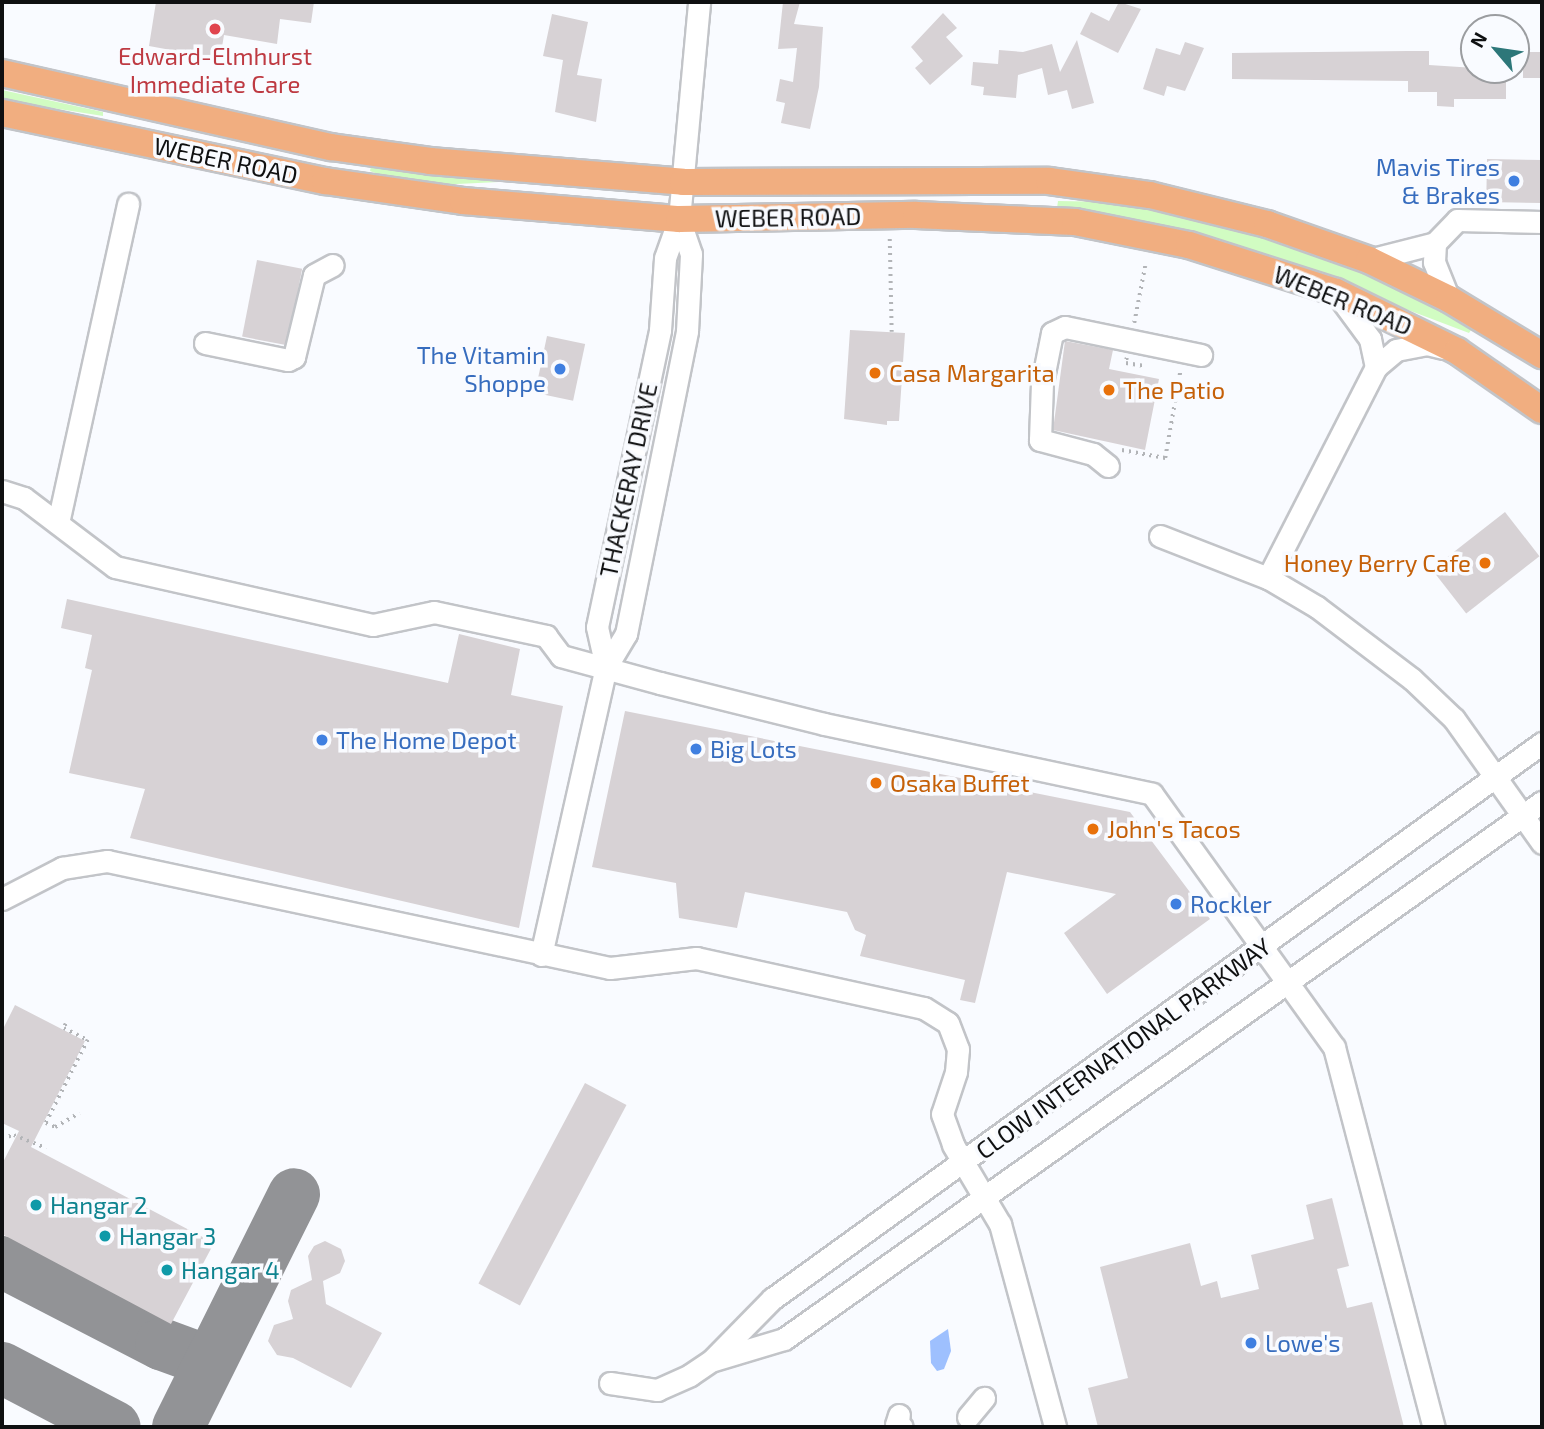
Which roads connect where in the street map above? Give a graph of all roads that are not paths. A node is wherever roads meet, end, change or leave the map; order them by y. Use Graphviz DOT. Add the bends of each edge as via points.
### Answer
graph roads {
  1 [pos="699,2"];
  2 [pos="2,73"];
  3 [pos="2,113"];
  4 [pos="683,182"];
  5 [pos="128,204"];
  6 [pos="679,219"];
  7 [pos="1542,222"];
  8 [pos="1435,243"];
  9 [pos="1368,260"];
  10 [pos="333,265"];
  11 [pos="1336,292"];
  12 [pos="1449,299"];
  13 [pos="205,343"];
  14 [pos="1457,351"];
  15 [pos="1201,355"];
  16 [pos="1542,355"];
  17 [pos="1376,368"];
  18 [pos="1542,410"];
  19 [pos="1113,458"];
  20 [pos="3,497"];
  21 [pos="58,523"];
  22 [pos="1160,537"];
  23 [pos="1268,579"];
  24 [pos="606,667"];
  25 [pos="1542,743"];
  26 [pos="1497,776"];
  27 [pos="1542,802"];
  28 [pos="1524,815"];
  29 [pos="1542,843"];
  30 [pos="2,900"];
  31 [pos="1262,948"];
  32 [pos="541,955"];
  33 [pos="1286,981"];
  34 [pos="964,1164"];
  35 [pos="983,1197"];
  36 [pos="712,1360"];
  37 [pos="610,1383"];
  38 [pos="984,1398"];
  39 [pos="968,1417"];
  40 [pos="1055,1427"];
  41 [pos="1434,1427"];
  1 -- 4 [label="street, THACKERAY DRIVE"];
  2 -- 4 [label="main road, WEBER ROAD" via="331,147 430,161"];
  3 -- 6 [label="main road, WEBER ROAD" via="407,195"];
  4 -- 6 [label="street, THACKERAY DRIVE"];
  4 -- 9 [label="main road, WEBER ROAD" via="929,179 1071,183 1150,195 1267,224"];
  5 -- 21 [label="street"];
  6 -- 11 [label="main road, WEBER ROAD" via="890,216 1075,222 1189,245"];
  6 -- 24 [label="street, THACKERAY DRIVE" via="664,258 660,330 597,626"];
  6 -- 24 [label="street" via="691,254 687,331 626,634"];
  7 -- 8 [label="street" via="1457,220"];
  8 -- 9 [label="street"];
  8 -- 12 [label="street" via="1434,262"];
  9 -- 12 [label="main road, WEBER ROAD"];
  10 -- 13 [label="street" via="314,275 294,357 288,360"];
  11 -- 14 [label="main road, WEBER ROAD"];
  11 -- 17 [label="street" via="1370,339"];
  12 -- 16 [label="main road, WEBER ROAD"];
  14 -- 17 [label="street" via="1427,344 1412,346 1396,350"];
  14 -- 18 [label="main road, WEBER ROAD"];
  15 -- 19 [label="street" via="1065,327 1052,333 1037,431 1040,440"];
  17 -- 23 [label="street"];
  20 -- 21 [label="street" via="24,498"];
  21 -- 24 [label="street" via="115,567 373,625 434,612 546,636 561,656"];
  22 -- 23 [label="street"];
  23 -- 26 [label="street" via="1317,607 1412,679 1454,719"];
  24 -- 31 [label="street" via="824,724 1152,794"];
  24 -- 32 [label="street, THACKERAY DRIVE"];
  25 -- 26 [label="street, CLOW INTERNATIONAL PARKWAY"];
  26 -- 28 [label="street"];
  26 -- 31 [label="street, CLOW INTERNATIONAL PARKWAY"];
  27 -- 28 [label="street, CLOW INTERNATIONAL PARKWAY"];
  28 -- 29 [label="street"];
  28 -- 33 [label="street, CLOW INTERNATIONAL PARKWAY"];
  30 -- 32 [label="street" via="62,868 107,861"];
  31 -- 33 [label="street"];
  31 -- 34 [label="street, CLOW INTERNATIONAL PARKWAY"];
  32 -- 34 [label="street" via="610,968 696,958 924,1008 948,1023 958,1049 956,1072 942,1114"];
  33 -- 35 [label="street, CLOW INTERNATIONAL PARKWAY"];
  33 -- 41 [label="street" via="1334,1047"];
  34 -- 35 [label="street"];
  34 -- 36 [label="street, CLOW INTERNATIONAL PARKWAY" via="772,1299"];
  35 -- 36 [label="street, CLOW INTERNATIONAL PARKWAY" via="784,1339"];
  35 -- 40 [label="street" via="1000,1224"];
  36 -- 37 [label="street, CLOW INTERNATIONAL PARKWAY" via="657,1390"];
  38 -- 39 [label="street"];
}
